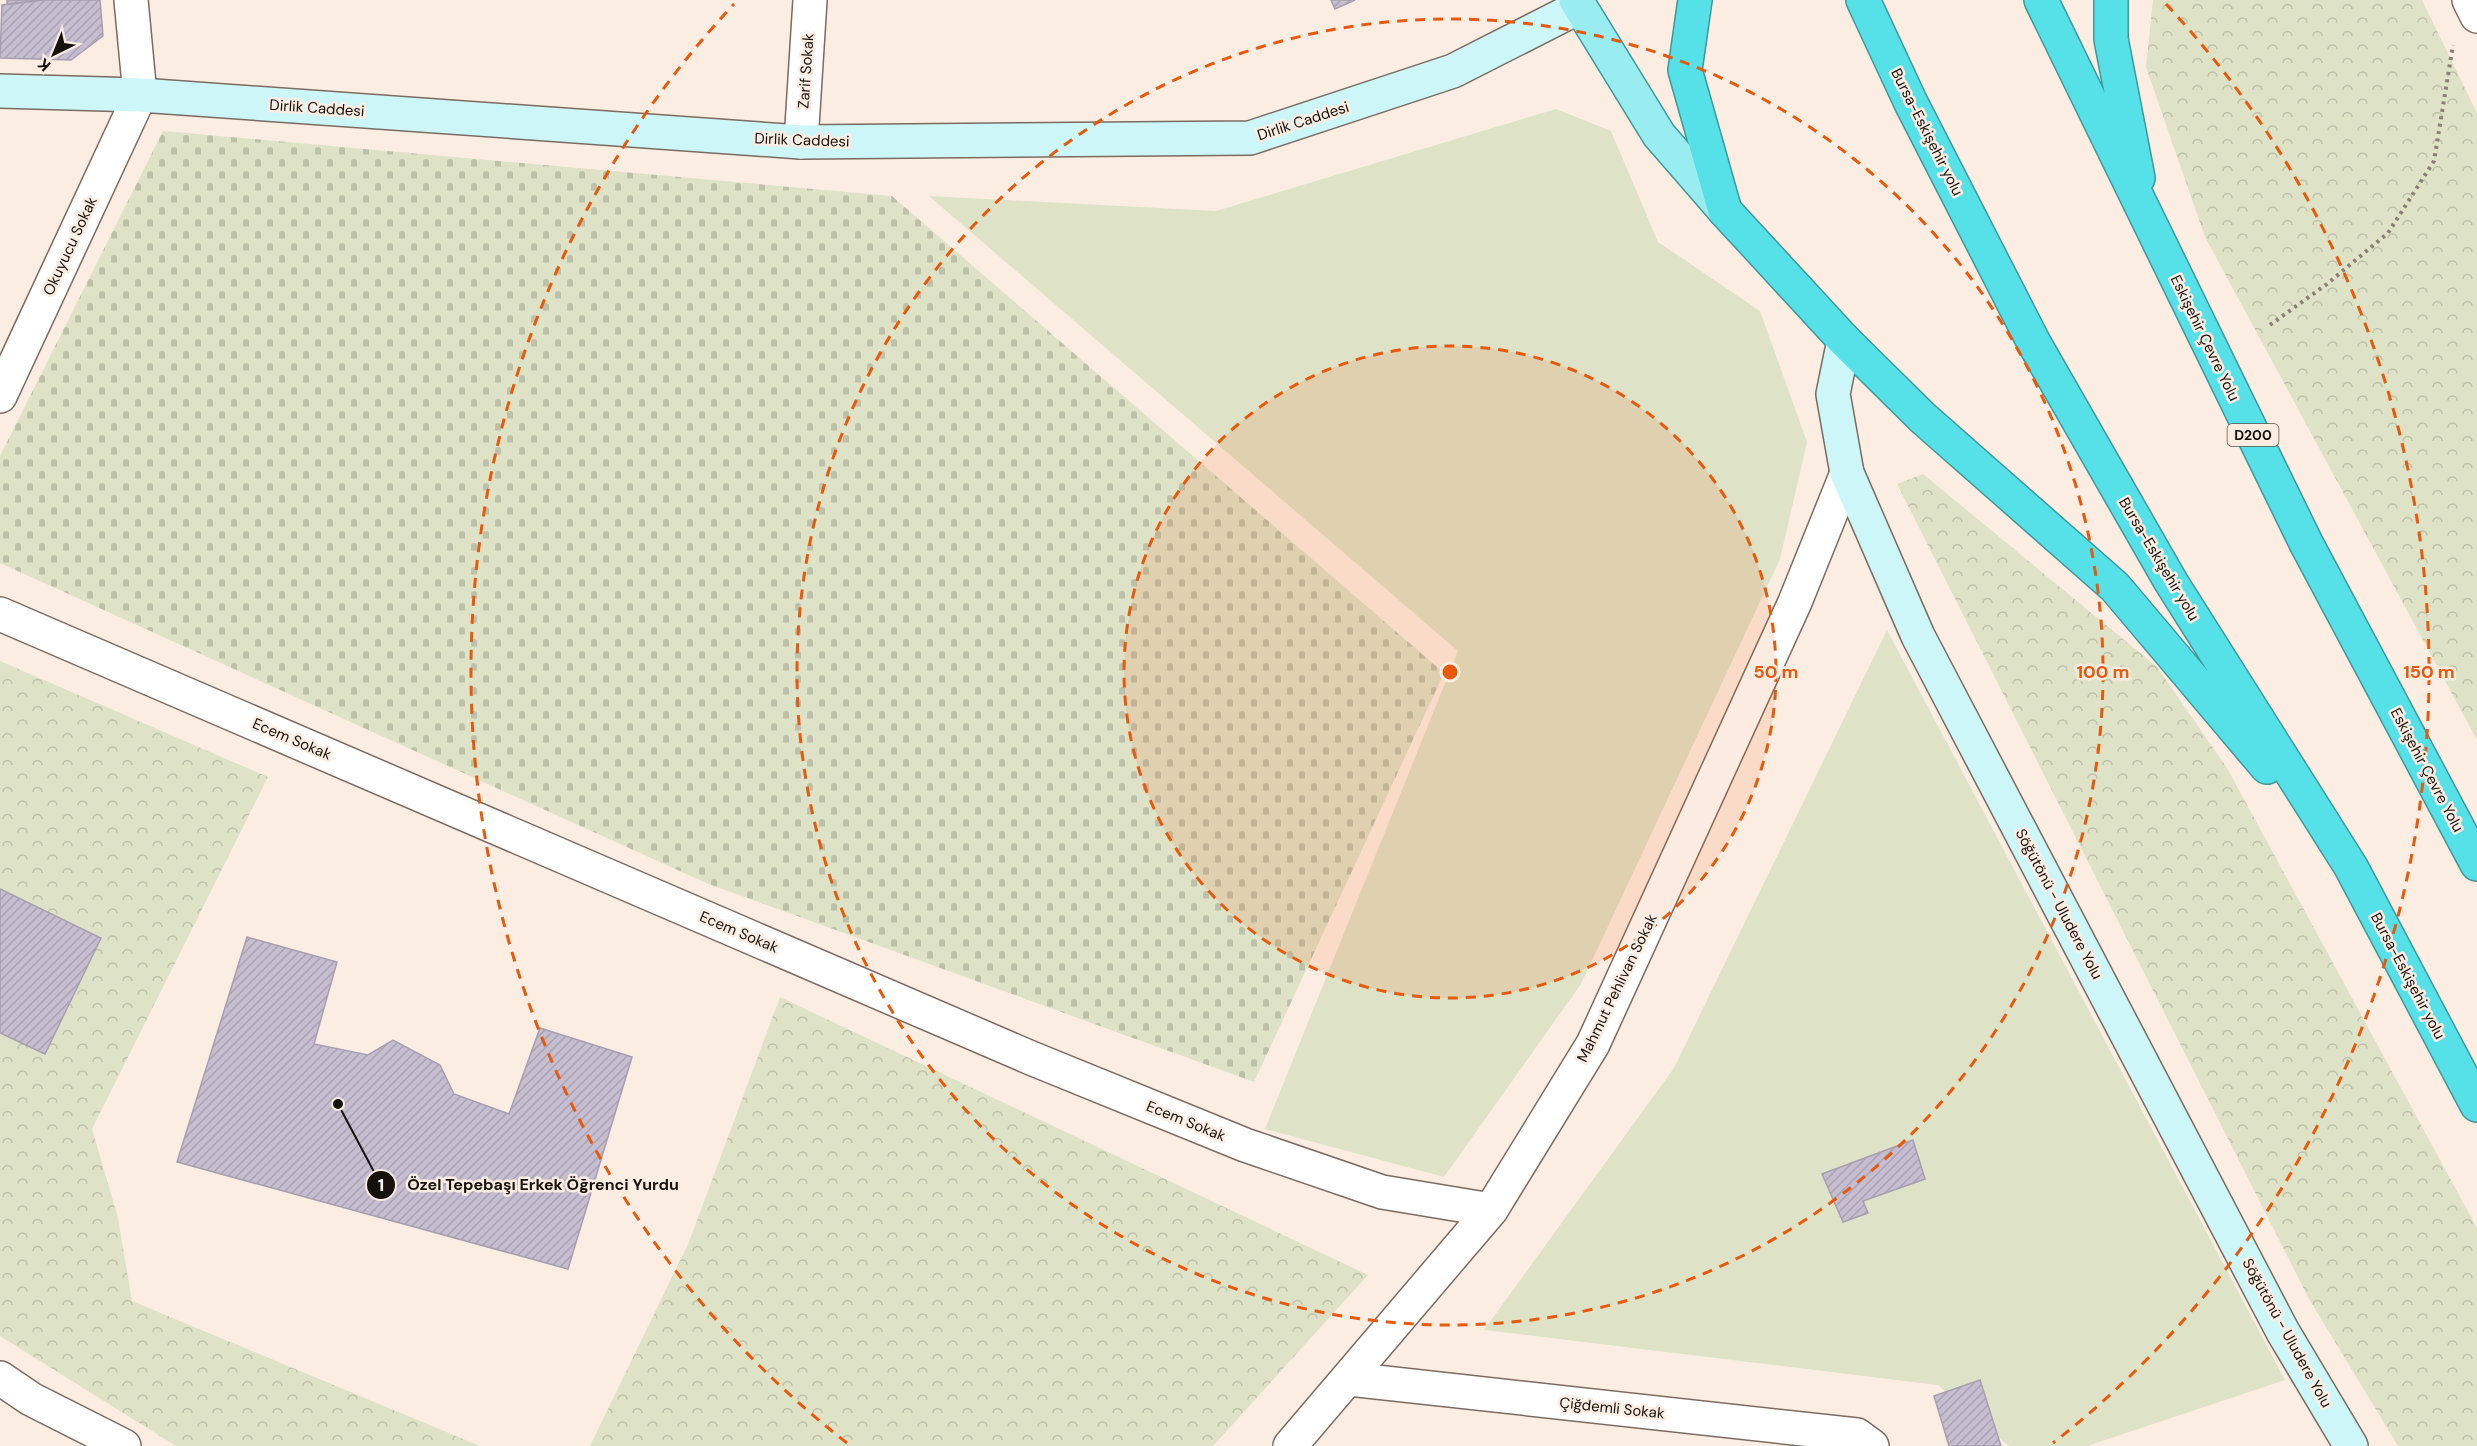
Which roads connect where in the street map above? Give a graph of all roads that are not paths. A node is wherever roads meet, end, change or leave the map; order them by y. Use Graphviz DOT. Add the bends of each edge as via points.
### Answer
graph roads {
  1 [pos="131,0"];
  2 [pos="810,0"];
  3 [pos="1695,0"];
  4 [pos="1863,0"];
  5 [pos="2041,0"];
  6 [pos="2111,0"];
  7 [pos="2469,0"];
  8 [pos="1577,3"];
  9 [pos="2466,25"];
  10 [pos="0,91"];
  11 [pos="140,95"];
  12 [pos="801,142"];
  13 [pos="1725,211"];
  14 [pos="2144,215"];
  15 [pos="1844,340"];
  16 [pos="0,396"];
  17 [pos="1847,473"];
  18 [pos="0,614"];
  19 [pos="2477,864"];
  20 [pos="2351,867"];
  21 [pos="2477,1106"];
  22 [pos="1491,1210"];
  23 [pos="0,1378"];
  24 [pos="1348,1378"];
  25 [pos="124,1446"];
  26 [pos="1290,1446"];
  27 [pos="1872,1446"];
  28 [pos="2351,1446"];
  1 -- 11 [label="street"];
  2 -- 12 [label="street, Zarif Sokak"];
  3 -- 13 [label="highway" via="1685,70"];
  4 -- 20 [label="highway, Bursa-Eskişehir yolu" via="1911,103 2040,353 2171,582"];
  5 -- 14 [label="highway, Eskişehir Çevre Yolu / D200"];
  6 -- 14 [label="highway" via="2111,39"];
  7 -- 9 [label="street"];
  8 -- 12 [label="street, Dirlik Caddesi" via="1453,71 1250,138"];
  8 -- 13 [label="main road" via="1659,135"];
  10 -- 11 [label="street, Dirlik Caddesi"];
  11 -- 12 [label="street, Dirlik Caddesi"];
  11 -- 16 [label="street, Okuyucu Sokak"];
  13 -- 15 [label="highway"];
  14 -- 19 [label="highway, Eskişehir Çevre Yolu / D200" via="2306,543"];
  15 -- 17 [label="street, Söğütönü - Uludere Yolu" via="1833,394"];
  15 -- 20 [label="highway" via="1923,418 2115,587"];
  17 -- 22 [label="street, Mahmut Pehlivan Sokak" via="1795,602 1593,1044"];
  17 -- 28 [label="street, Söğütönü - Uludere Yolu" via="1918,636 2283,1332"];
  18 -- 22 [label="street, Ecem Sokak" via="1031,1058 1224,1137 1382,1192"];
  20 -- 21 [label="highway, Bursa-Eskişehir yolu"];
  22 -- 24 [label="street, Mahmut Pehlivan Sokak"];
  23 -- 25 [label="street" via="31,1399"];
  24 -- 26 [label="street, Mahmut Pehlivan Sokak"];
  24 -- 27 [label="street, Çiğdemli Sokak" via="1857,1435"];
}
